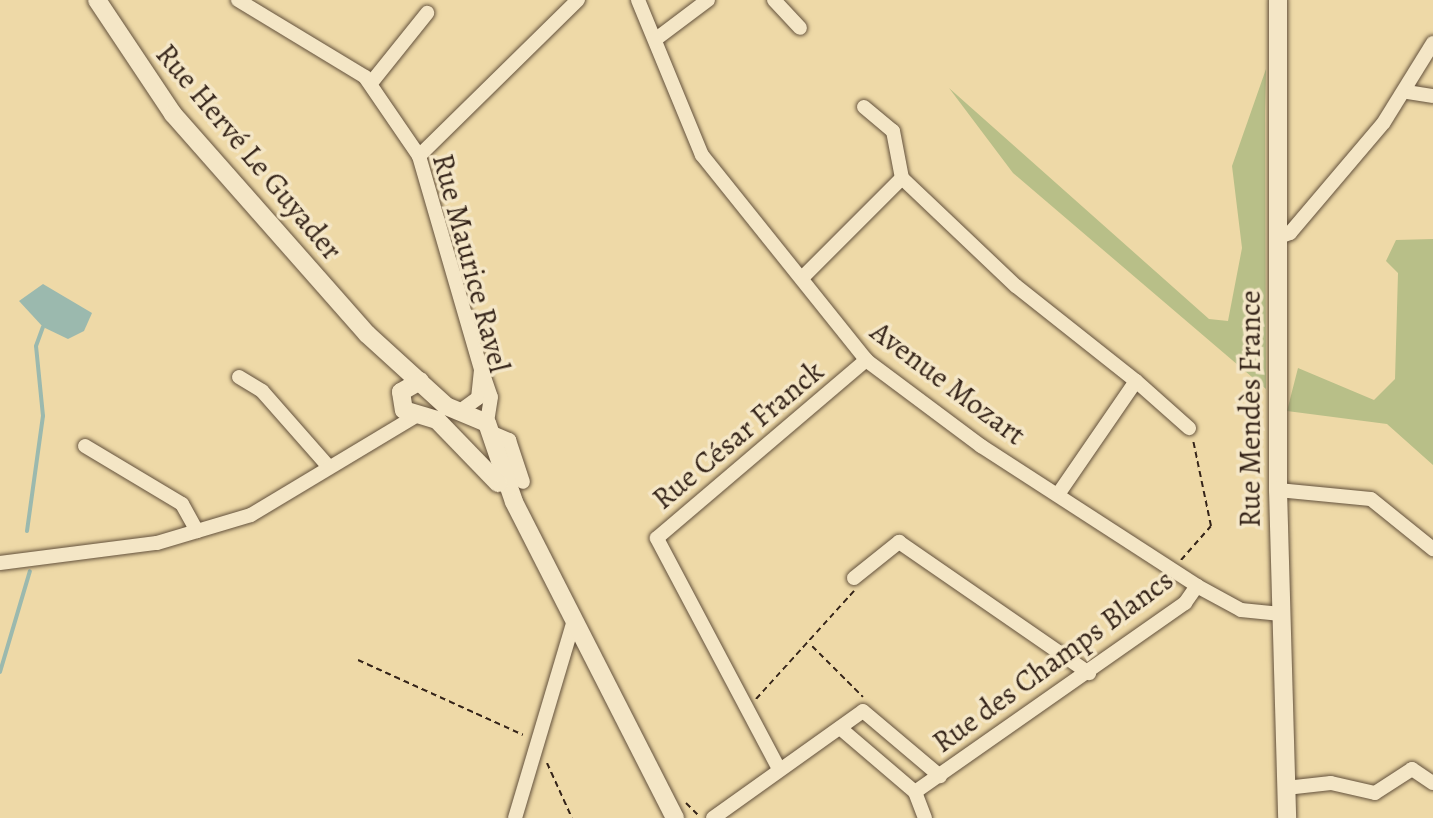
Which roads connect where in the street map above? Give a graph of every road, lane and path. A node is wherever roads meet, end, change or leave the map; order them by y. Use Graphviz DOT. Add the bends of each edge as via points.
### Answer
graph roads {
  1 [pos="97,0"];
  2 [pos="106,0"];
  3 [pos="238,0"];
  4 [pos="578,0"];
  5 [pos="708,0"];
  6 [pos="774,0"];
  7 [pos="1278,0"];
  8 [pos="635,1"];
  9 [pos="427,13"];
  10 [pos="800,28"];
  11 [pos="656,39"];
  12 [pos="1433,43"];
  13 [pos="129,54"];
  14 [pos="371,83"];
  15 [pos="1407,92"];
  16 [pos="1433,96"];
  17 [pos="864,107"];
  18 [pos="419,156"];
  19 [pos="902,178"];
  20 [pos="1279,237"];
  21 [pos="802,278"];
  22 [pos="367,334"];
  23 [pos="866,360"];
  24 [pos="481,370"];
  25 [pos="239,377"];
  26 [pos="420,381"];
  27 [pos="1136,381"];
  28 [pos="434,394"];
  29 [pos="401,398"];
  30 [pos="460,411"];
  31 [pos="419,416"];
  32 [pos="1189,428"];
  33 [pos="488,432"];
  34 [pos="379,434"];
  35 [pos="85,446"];
  36 [pos="466,449"];
  37 [pos="329,467"];
  38 [pos="523,482"];
  39 [pos="1278,490"];
  40 [pos="1059,493"];
  41 [pos="514,502"];
  42 [pos="197,531"];
  43 [pos="1433,549"];
  44 [pos="0,563"];
  45 [pos="1173,570"];
  46 [pos="854,578"];
  47 [pos="1197,586"];
  48 [pos="1281,614"];
  49 [pos="574,620"];
  50 [pos="812,645"];
  51 [pos="358,660"];
  52 [pos="1089,673"];
  53 [pos="746,705"];
  54 [pos="863,711"];
  55 [pos="840,728"];
  56 [pos="536,741"];
  57 [pos="778,767"];
  58 [pos="940,776"];
  59 [pos="1433,783"];
  60 [pos="1286,788"];
  61 [pos="915,792"];
  62 [pos="671,809"];
  63 [pos="515,818"];
  64 [pos="572,818"];
  65 [pos="685,818"];
  66 [pos="713,818"];
  67 [pos="925,818"];
  68 [pos="1287,818"];
  1 -- 13 [label="street, Rue Hervé Le Guyader"];
  2 -- 13 [label="street"];
  3 -- 14 [label="street, Rue Maurice Ravel" via="337,54"];
  4 -- 18 [label="street"];
  5 -- 11 [label="street"];
  6 -- 10 [label="street"];
  7 -- 20 [label="street, Rue Mendès France"];
  8 -- 11 [label="street, Avenue Mozart"];
  9 -- 14 [label="street"];
  11 -- 21 [label="street, Avenue Mozart" via="702,155"];
  12 -- 15 [label="street"];
  13 -- 22 [label="street, Rue Hervé Le Guyader" via="220,170"];
  14 -- 18 [label="street, Rue Maurice Ravel"];
  15 -- 16 [label="street"];
  15 -- 20 [label="street" via="1306,217"];
  17 -- 19 [label="street" via="893,131"];
  18 -- 24 [label="street, Rue Maurice Ravel"];
  19 -- 21 [label="street"];
  19 -- 27 [label="street" via="1016,286"];
  20 -- 39 [label="street, Rue Mendès France"];
  21 -- 23 [label="street, Avenue Mozart"];
  22 -- 26 [label="street, Rue Hervé Le Guyader"];
  22 -- 29 [label="street, Rue Hervé Le Guyader"];
  23 -- 40 [label="street, Avenue Mozart"];
  23 -- 53 [label="street, Rue César Franck" via="657,538"];
  24 -- 30 [label="street, Rue Maurice Ravel" via="478,398"];
  24 -- 33 [label="street" via="491,397"];
  25 -- 37 [label="street" via="262,391"];
  26 -- 28 [label="street, Rue Hervé Le Guyader"];
  26 -- 29 [label="street"];
  27 -- 32 [label="street"];
  27 -- 40 [label="street"];
  28 -- 30 [label="street"];
  28 -- 31 [label="street"];
  29 -- 31 [label="street"];
  29 -- 34 [label="street"];
  30 -- 33 [label="street"];
  31 -- 34 [label="street"];
  31 -- 36 [label="street" via="437,420"];
  32 -- 45 [label="path" via="1211,526"];
  33 -- 36 [label="street"];
  33 -- 38 [label="street" via="509,440"];
  33 -- 41 [label="street"];
  34 -- 37 [label="street"];
  35 -- 42 [label="street" via="182,504"];
  36 -- 41 [label="street"];
  37 -- 42 [label="street" via="251,515"];
  39 -- 43 [label="street" via="1371,499"];
  39 -- 48 [label="street, Rue Mendès France"];
  40 -- 45 [label="street, Avenue Mozart"];
  41 -- 49 [label="street"];
  42 -- 44 [label="street"];
  45 -- 47 [label="street, Avenue Mozart"];
  46 -- 50 [label="path" via="853,598"];
  46 -- 52 [label="street" via="899,542"];
  47 -- 48 [label="street, Avenue Mozart" via="1241,610"];
  47 -- 52 [label="street, Rue des Champs Blancs" via="1185,603"];
  48 -- 60 [label="street, Rue Mendès France"];
  49 -- 56 [label="street"];
  49 -- 62 [label="street"];
  50 -- 53 [label="path"];
  50 -- 54 [label="path" via="863,692"];
  51 -- 56 [label="path"];
  52 -- 58 [label="street, Rue des Champs Blancs"];
  53 -- 57 [label="street, Rue César Franck"];
  54 -- 55 [label="street"];
  54 -- 58 [label="street, Rue des Champs Blancs"];
  55 -- 57 [label="street"];
  55 -- 61 [label="street"];
  56 -- 63 [label="street"];
  56 -- 64 [label="path"];
  57 -- 66 [label="street"];
  58 -- 61 [label="street, Rue des Champs Blancs"];
  59 -- 60 [label="street" via="1412,769 1375,793 1331,783"];
  60 -- 68 [label="street, Rue Mendès France"];
  61 -- 67 [label="street"];
  62 -- 65 [label="street"];
}
